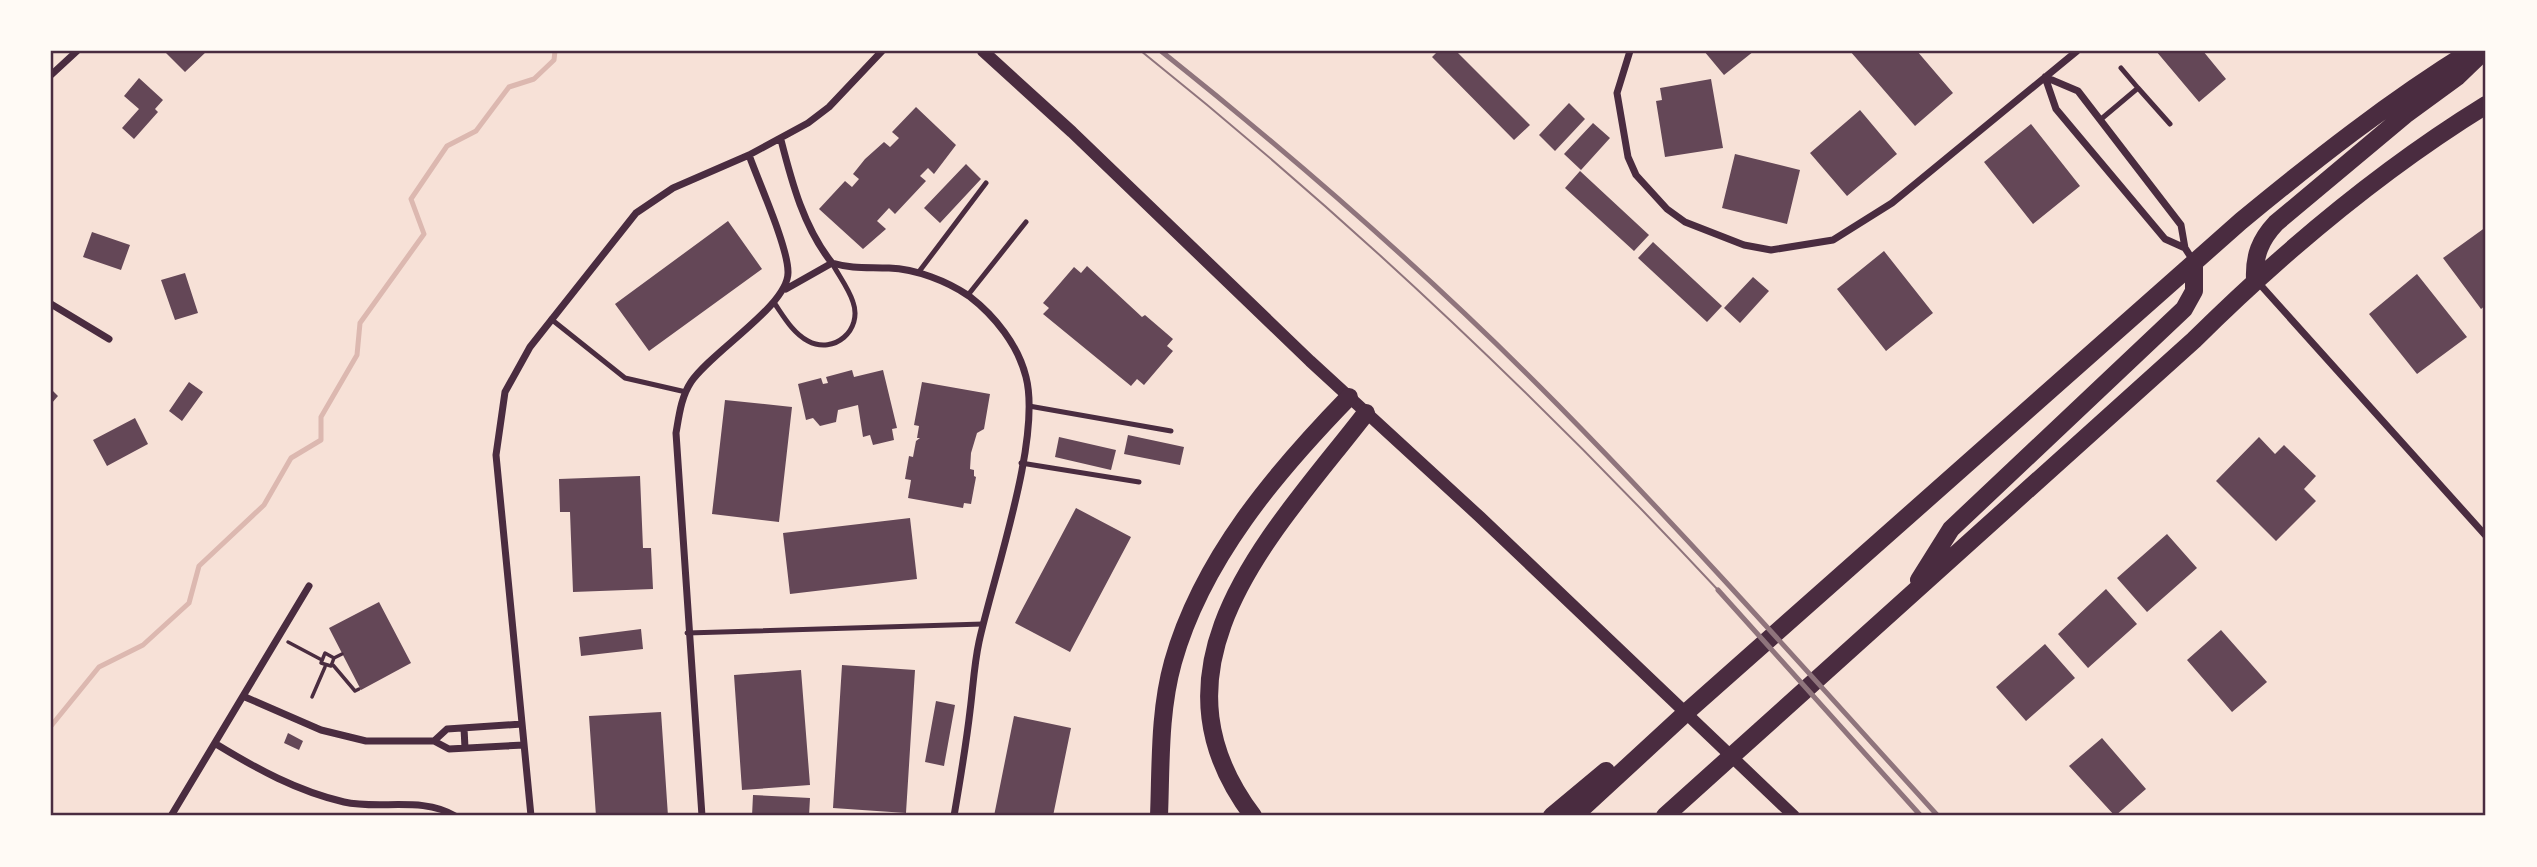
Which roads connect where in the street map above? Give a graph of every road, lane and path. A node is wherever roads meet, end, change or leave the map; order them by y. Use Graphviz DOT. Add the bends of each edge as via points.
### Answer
graph roads {
  1 [pos="77,51"];
  2 [pos="882,51"];
  3 [pos="983,51"];
  4 [pos="1630,51"];
  5 [pos="2077,51"];
  6 [pos="2471,51"];
  7 [pos="2484,51"];
  8 [pos="2121,68"];
  9 [pos="51,75"];
  10 [pos="2045,78"];
  11 [pos="2138,88"];
  12 [pos="2486,105"];
  13 [pos="2100,120"];
  14 [pos="2170,124"];
  15 [pos="781,140"];
  16 [pos="749,155"];
  17 [pos="986,183"];
  18 [pos="1026,222"];
  19 [pos="2189,255"];
  20 [pos="832,263"];
  21 [pos="918,273"];
  22 [pos="2255,279"];
  23 [pos="786,289"];
  24 [pos="968,296"];
  25 [pos="51,304"];
  26 [pos="775,304"];
  27 [pos="551,319"];
  28 [pos="109,339"];
  29 [pos="686,392"];
  30 [pos="1349,397"];
  31 [pos="1029,406"];
  32 [pos="1366,413"];
  33 [pos="1171,431"];
  34 [pos="1021,463"];
  35 [pos="1139,482"];
  36 [pos="2486,536"];
  37 [pos="309,586"];
  38 [pos="1908,597"];
  39 [pos="983,624"];
  40 [pos="687,632"];
  41 [pos="280,638"];
  42 [pos="342,654"];
  43 [pos="334,658"];
  44 [pos="320,659"];
  45 [pos="333,665"];
  46 [pos="325,667"];
  47 [pos="359,689"];
  48 [pos="312,697"];
  49 [pos="245,698"];
  50 [pos="522,724"];
  51 [pos="464,728"];
  52 [pos="434,741"];
  53 [pos="216,744"];
  54 [pos="524,745"];
  55 [pos="465,748"];
  56 [pos="1635,760"];
  57 [pos="1789,812"];
  58 [pos="171,816"];
  59 [pos="455,816"];
  60 [pos="531,816"];
  61 [pos="702,816"];
  62 [pos="954,816"];
  63 [pos="1159,816"];
  64 [pos="1253,816"];
  65 [pos="1552,816"];
  66 [pos="1574,816"];
  67 [pos="1665,816"];
  1 -- 9 [label="street"];
  2 -- 15 [label="street" via="829,107"];
  3 -- 30 [label="street"];
  4 -- 10 [label="street" via="1617,93 1628,157 1636,175 1685,222 1744,246 1771,250 1833,240 1892,203"];
  5 -- 10 [label="street"];
  6 -- 19 [label="main road" via="2396,100"];
  7 -- 22 [label="main road" via="2276,223 2261,243"];
  8 -- 11 [label="lane"];
  10 -- 13 [label="street" via="2078,91"];
  10 -- 19 [label="street" via="2056,109 2165,239"];
  11 -- 13 [label="lane"];
  11 -- 14 [label="lane"];
  12 -- 22 [label="main road" via="2386,173"];
  13 -- 19 [label="street" via="2181,225"];
  15 -- 16 [label="street"];
  15 -- 20 [label="street" via="800,205"];
  16 -- 23 [label="street" via="787,262"];
  16 -- 27 [label="street" via="673,188 636,213"];
  17 -- 21 [label="lane"];
  18 -- 24 [label="lane"];
  19 -- 38 [label="main road" via="2194,291 2184,309 1951,529"];
  19 -- 56 [label="main road"];
  20 -- 21 [label="street" via="853,269"];
  20 -- 23 [label="street"];
  20 -- 26 [label="lane" via="854,303 856,317 838,343 809,341 793,329"];
  21 -- 24 [label="street"];
  22 -- 36 [label="street"];
  22 -- 38 [label="main road" via="2194,340"];
  23 -- 26 [label="street"];
  24 -- 31 [label="street" via="1003,330 1018,353 1027,378"];
  25 -- 28 [label="street"];
  26 -- 29 [label="street" via="704,365"];
  27 -- 29 [label="lane" via="625,378"];
  27 -- 50 [label="street" via="505,392 496,454"];
  29 -- 40 [label="street" via="676,433"];
  30 -- 32 [label="street"];
  30 -- 63 [label="main road" via="1292,458 1232,538 1193,606 1166,696"];
  31 -- 33 [label="lane"];
  31 -- 34 [label="street"];
  32 -- 57 [label="street"];
  32 -- 64 [label="main road" via="1263,545 1243,576 1218,634 1209,690 1215,739 1230,780"];
  34 -- 35 [label="lane"];
  34 -- 39 [label="street"];
  37 -- 41 [label="street"];
  38 -- 67 [label="main road"];
  39 -- 40 [label="lane"];
  39 -- 62 [label="street"];
  40 -- 61 [label="street"];
  41 -- 44 [label="path"];
  41 -- 49 [label="street"];
  42 -- 43 [label="path"];
  43 -- 44 [label="path" via="327,653"];
  43 -- 45 [label="path"];
  44 -- 46 [label="path"];
  45 -- 46 [label="path"];
  45 -- 47 [label="path" via="355,691"];
  46 -- 48 [label="path"];
  49 -- 52 [label="street" via="321,730 366,741"];
  49 -- 53 [label="street"];
  50 -- 51 [label="street"];
  50 -- 54 [label="street"];
  51 -- 52 [label="street" via="447,729"];
  51 -- 55 [label="street"];
  52 -- 55 [label="street" via="449,749"];
  53 -- 58 [label="street"];
  53 -- 59 [label="street" via="272,777 346,803 438,808"];
  54 -- 55 [label="street"];
  54 -- 60 [label="street"];
  56 -- 65 [label="main road" via="1607,771"];
  56 -- 66 [label="main road"];
}
